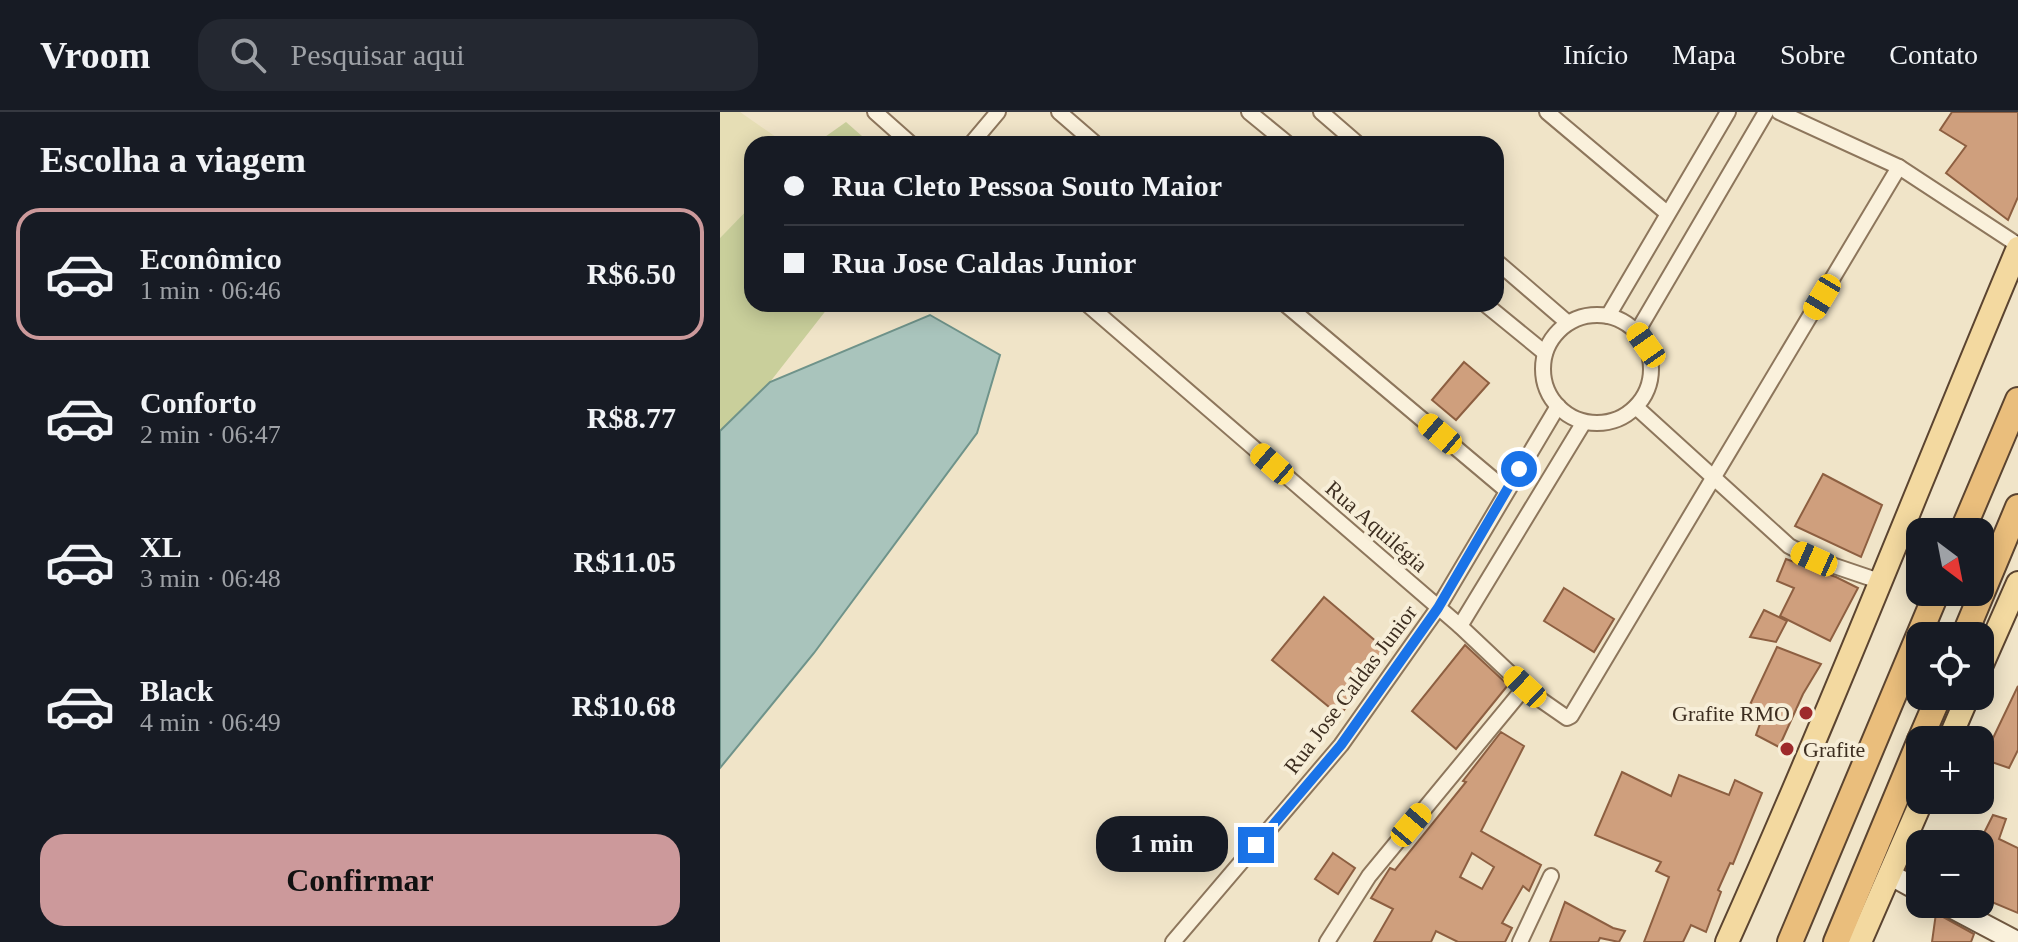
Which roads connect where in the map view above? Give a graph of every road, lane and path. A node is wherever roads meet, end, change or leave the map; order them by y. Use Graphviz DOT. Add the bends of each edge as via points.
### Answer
graph roads {
  1 [pos="875,112"];
  2 [pos="998,112"];
  3 [pos="1059,112"];
  4 [pos="1249,112"];
  5 [pos="1321,112"];
  6 [pos="1547,112"];
  7 [pos="1728,112"];
  8 [pos="1766,112"];
  9 [pos="1779,112"];
  10 [pos="902,136"];
  11 [pos="978,136"];
  12 [pos="1087,136"];
  13 [pos="1278,136"];
  14 [pos="1349,136"];
  15 [pos="1899,167"];
  16 [pos="1667,213"];
  17 [pos="2018,246"];
  18 [pos="1504,268"];
  19 [pos="1096,312"];
  20 [pos="1295,312"];
  21 [pos="1495,312"];
  22 [pos="1608,316"];
  23 [pos="1568,323"];
  24 [pos="1637,332"];
  25 [pos="1545,353"];
  26 [pos="2018,400"];
  27 [pos="1558,406"];
  28 [pos="1636,407"];
  29 [pos="1584,422"];
  30 [pos="1713,479"];
  31 [pos="1506,490"];
  32 [pos="2018,507"];
  33 [pos="1968,518"];
  34 [pos="1879,581"];
  35 [pos="2018,583"];
  36 [pos="1931,606"];
  37 [pos="1438,608"];
  38 [pos="1970,622"];
  39 [pos="1460,626"];
  40 [pos="1994,637"];
  41 [pos="1525,687"];
  42 [pos="1906,774"];
  43 [pos="1916,814"];
  44 [pos="1889,874"];
  45 [pos="1551,876"];
  46 [pos="1906,883"];
  47 [pos="1972,918"];
  48 [pos="1173,942"];
  49 [pos="1327,942"];
  50 [pos="1520,942"];
  51 [pos="1727,942"];
  52 [pos="1790,942"];
  53 [pos="1836,942"];
  54 [pos="1860,942"];
  55 [pos="2017,942"];
  1 -- 10 [label="street"];
  2 -- 11 [label="street"];
  3 -- 12 [label="street"];
  4 -- 13 [label="street"];
  5 -- 14 [label="street"];
  6 -- 16 [label="street"];
  7 -- 16 [label="street"];
  8 -- 24 [label="street"];
  9 -- 15 [label="street"];
  15 -- 17 [label="street"];
  15 -- 30 [label="street"];
  16 -- 22 [label="street"];
  17 -- 34 [label="main road"];
  18 -- 23 [label="street"];
  19 -- 37 [label="street, Rua Aquilégia"];
  20 -- 31 [label="street"];
  21 -- 25 [label="street"];
  22 -- 23 [label="street"];
  22 -- 24 [label="street"];
  23 -- 25 [label="street"];
  24 -- 28 [label="street" via="1651,361 1651,378"];
  25 -- 27 [label="street" via="1544,382"];
  26 -- 33 [label="highway"];
  27 -- 29 [label="street"];
  27 -- 31 [label="street, Rua Jose Caldas Junior"];
  28 -- 29 [label="street" via="1621,418"];
  28 -- 30 [label="street"];
  29 -- 39 [label="street"];
  30 -- 34 [label="street" via="1799,553"];
  30 -- 41 [label="street, Rua Aquilégia" via="1571,716"];
  31 -- 37 [label="street, Rua Jose Caldas Junior"];
  32 -- 38 [label="highway"];
  34 -- 51 [label="main road" via="1802,775"];
  35 -- 40 [label="main road"];
  36 -- 52 [label="highway"];
  37 -- 39 [label="street, Rua Aquilégia"];
  37 -- 48 [label="street, Rua Jose Caldas Junior" via="1341,745"];
  39 -- 41 [label="street, Rua Aquilégia"];
  41 -- 49 [label="street" via="1369,876"];
  42 -- 53 [label="highway"];
  43 -- 44 [label="main road"];
  44 -- 46 [label="main road"];
  44 -- 54 [label="main road"];
  45 -- 50 [label="street"];
  47 -- 55 [label="main road"];
}
